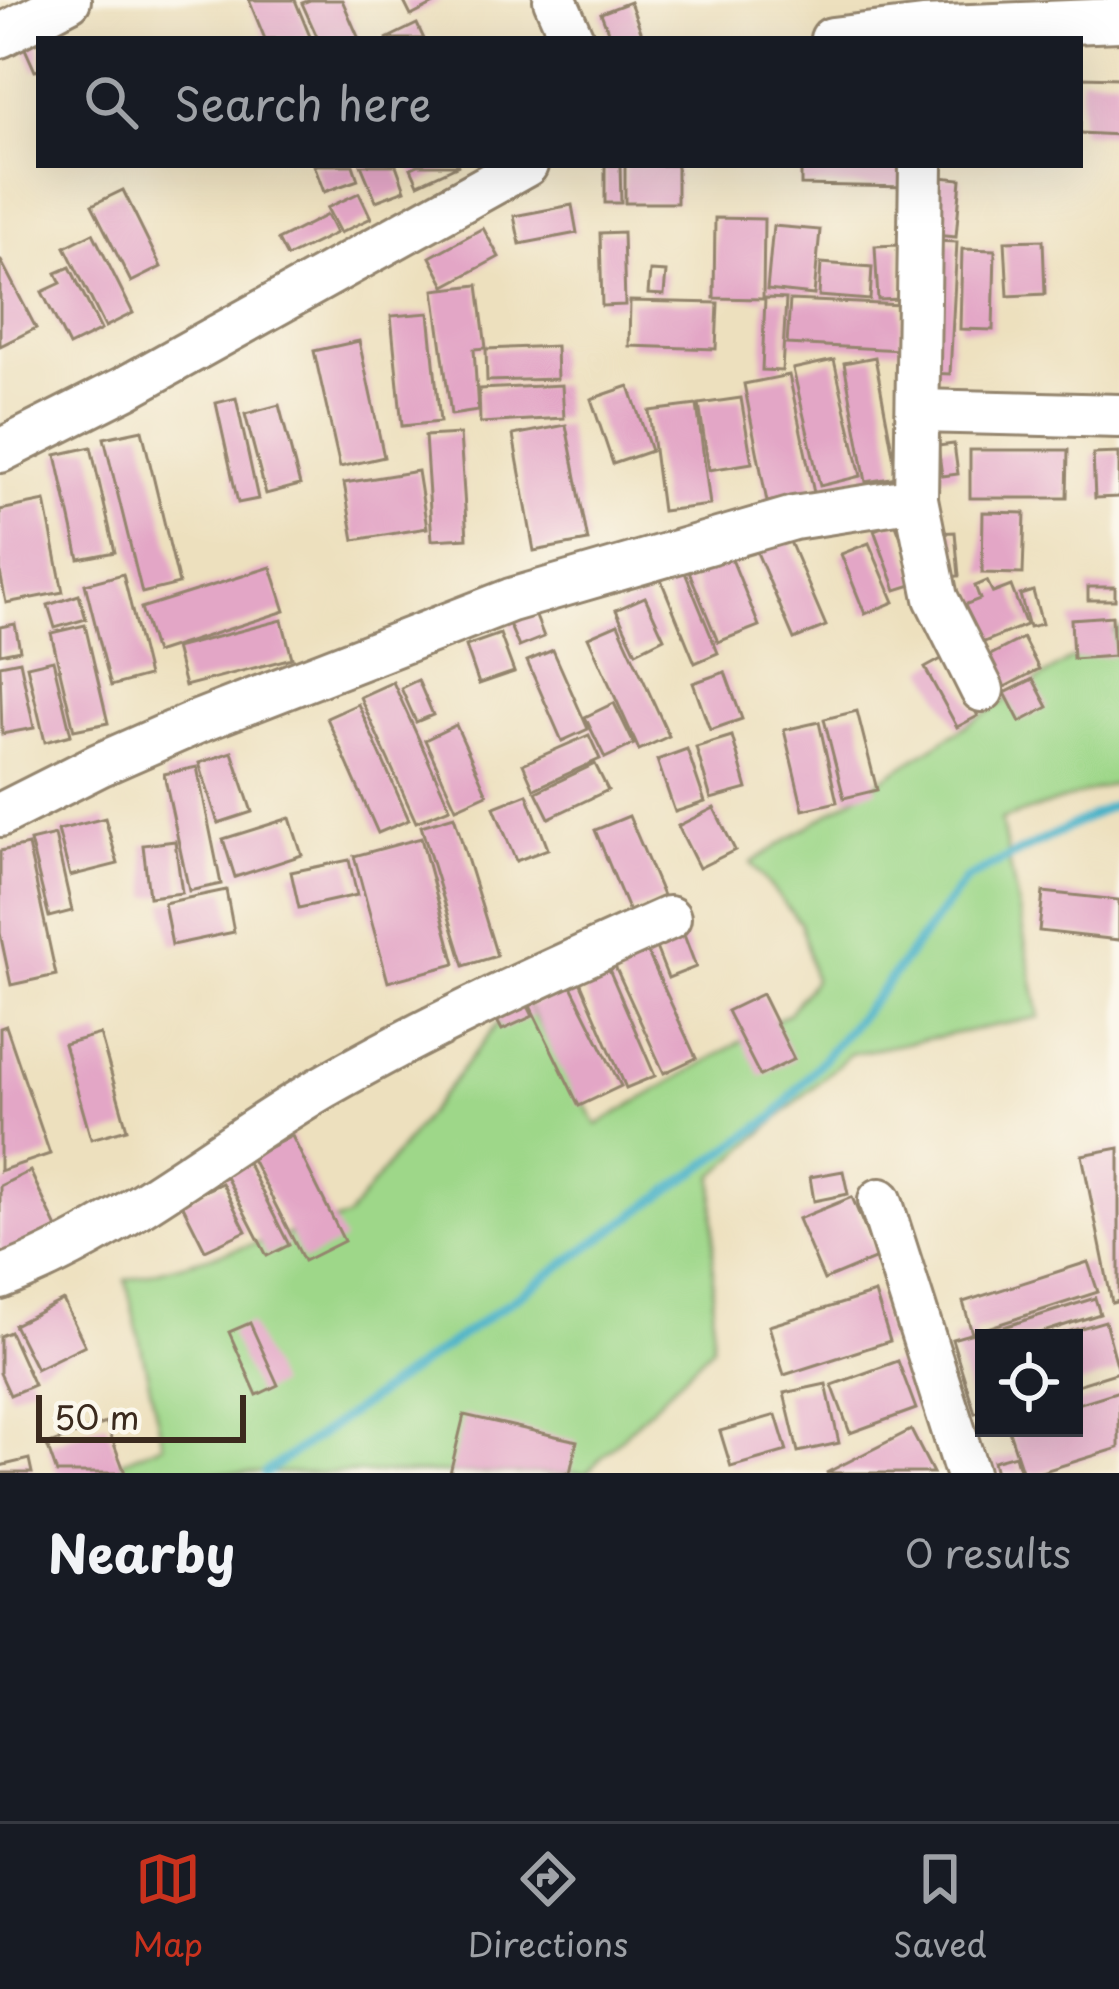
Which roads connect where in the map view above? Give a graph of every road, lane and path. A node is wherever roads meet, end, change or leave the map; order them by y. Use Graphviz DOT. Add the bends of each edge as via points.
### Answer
graph roads {
  1 [pos="69,0"];
  2 [pos="555,0"];
  3 [pos="1119,20"];
  4 [pos="918,22"];
  5 [pos="0,36"];
  6 [pos="571,36"];
  7 [pos="847,36"];
  8 [pos="521,168"];
  9 [pos="921,168"];
  10 [pos="918,411"];
  11 [pos="1119,416"];
  12 [pos="0,451"];
  13 [pos="916,499"];
  14 [pos="982,690"];
  15 [pos="0,815"];
  16 [pos="669,918"];
  17 [pos="880,1200"];
  18 [pos="0,1278"];
  19 [pos="967,1473"];
  1 -- 5 [label="street"];
  2 -- 6 [label="street"];
  3 -- 4 [label="street"];
  4 -- 7 [label="street"];
  8 -- 12 [label="street"];
  9 -- 10 [label="street"];
  10 -- 11 [label="street"];
  10 -- 13 [label="street"];
  13 -- 14 [label="street" via="936,598"];
  13 -- 15 [label="street" via="794,518 511,599 197,722"];
  16 -- 18 [label="street" via="405,1043 259,1126 87,1241"];
  17 -- 19 [label="street"];
}
